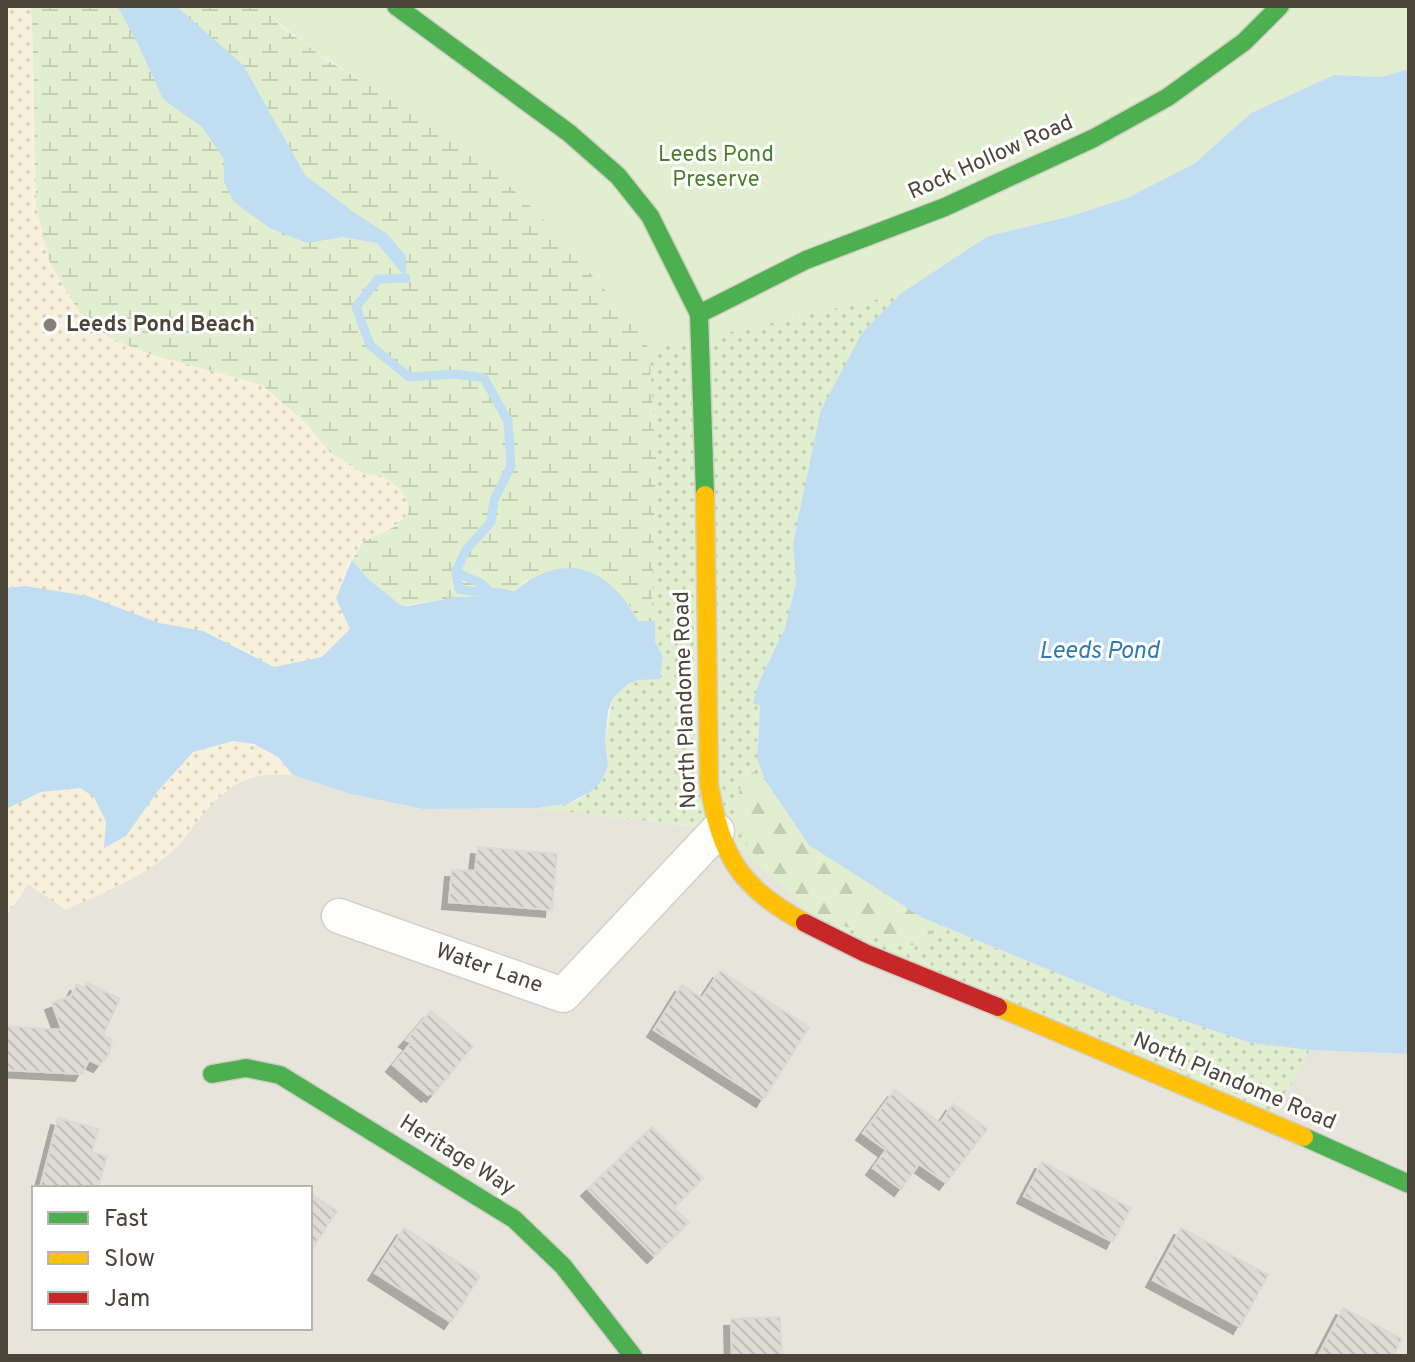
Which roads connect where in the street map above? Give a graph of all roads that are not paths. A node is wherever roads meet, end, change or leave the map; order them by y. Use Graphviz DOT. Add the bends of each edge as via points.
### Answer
graph roads {
  1 [pos="396,6"];
  2 [pos="1280,6"];
  3 [pos="699,314"];
  4 [pos="717,831"];
  5 [pos="339,916"];
  6 [pos="212,1074"];
  7 [pos="1409,1184"];
  8 [pos="633,1356"];
  1 -- 3 [label="main road, North Plandome Road" via="569,133 618,176 650,216"];
  2 -- 3 [label="main road, Rock Hollow Road" via="1244,42 1168,97 1094,138 945,207 806,260"];
  3 -- 4 [label="main road, North Plandome Road" via="709,785"];
  4 -- 5 [label="street, Water Lane" via="563,995"];
  4 -- 7 [label="main road, North Plandome Road" via="742,877 783,912"];
  6 -- 8 [label="main road, Heritage Way" via="251,1066 280,1075 514,1219 570,1276"];
}
